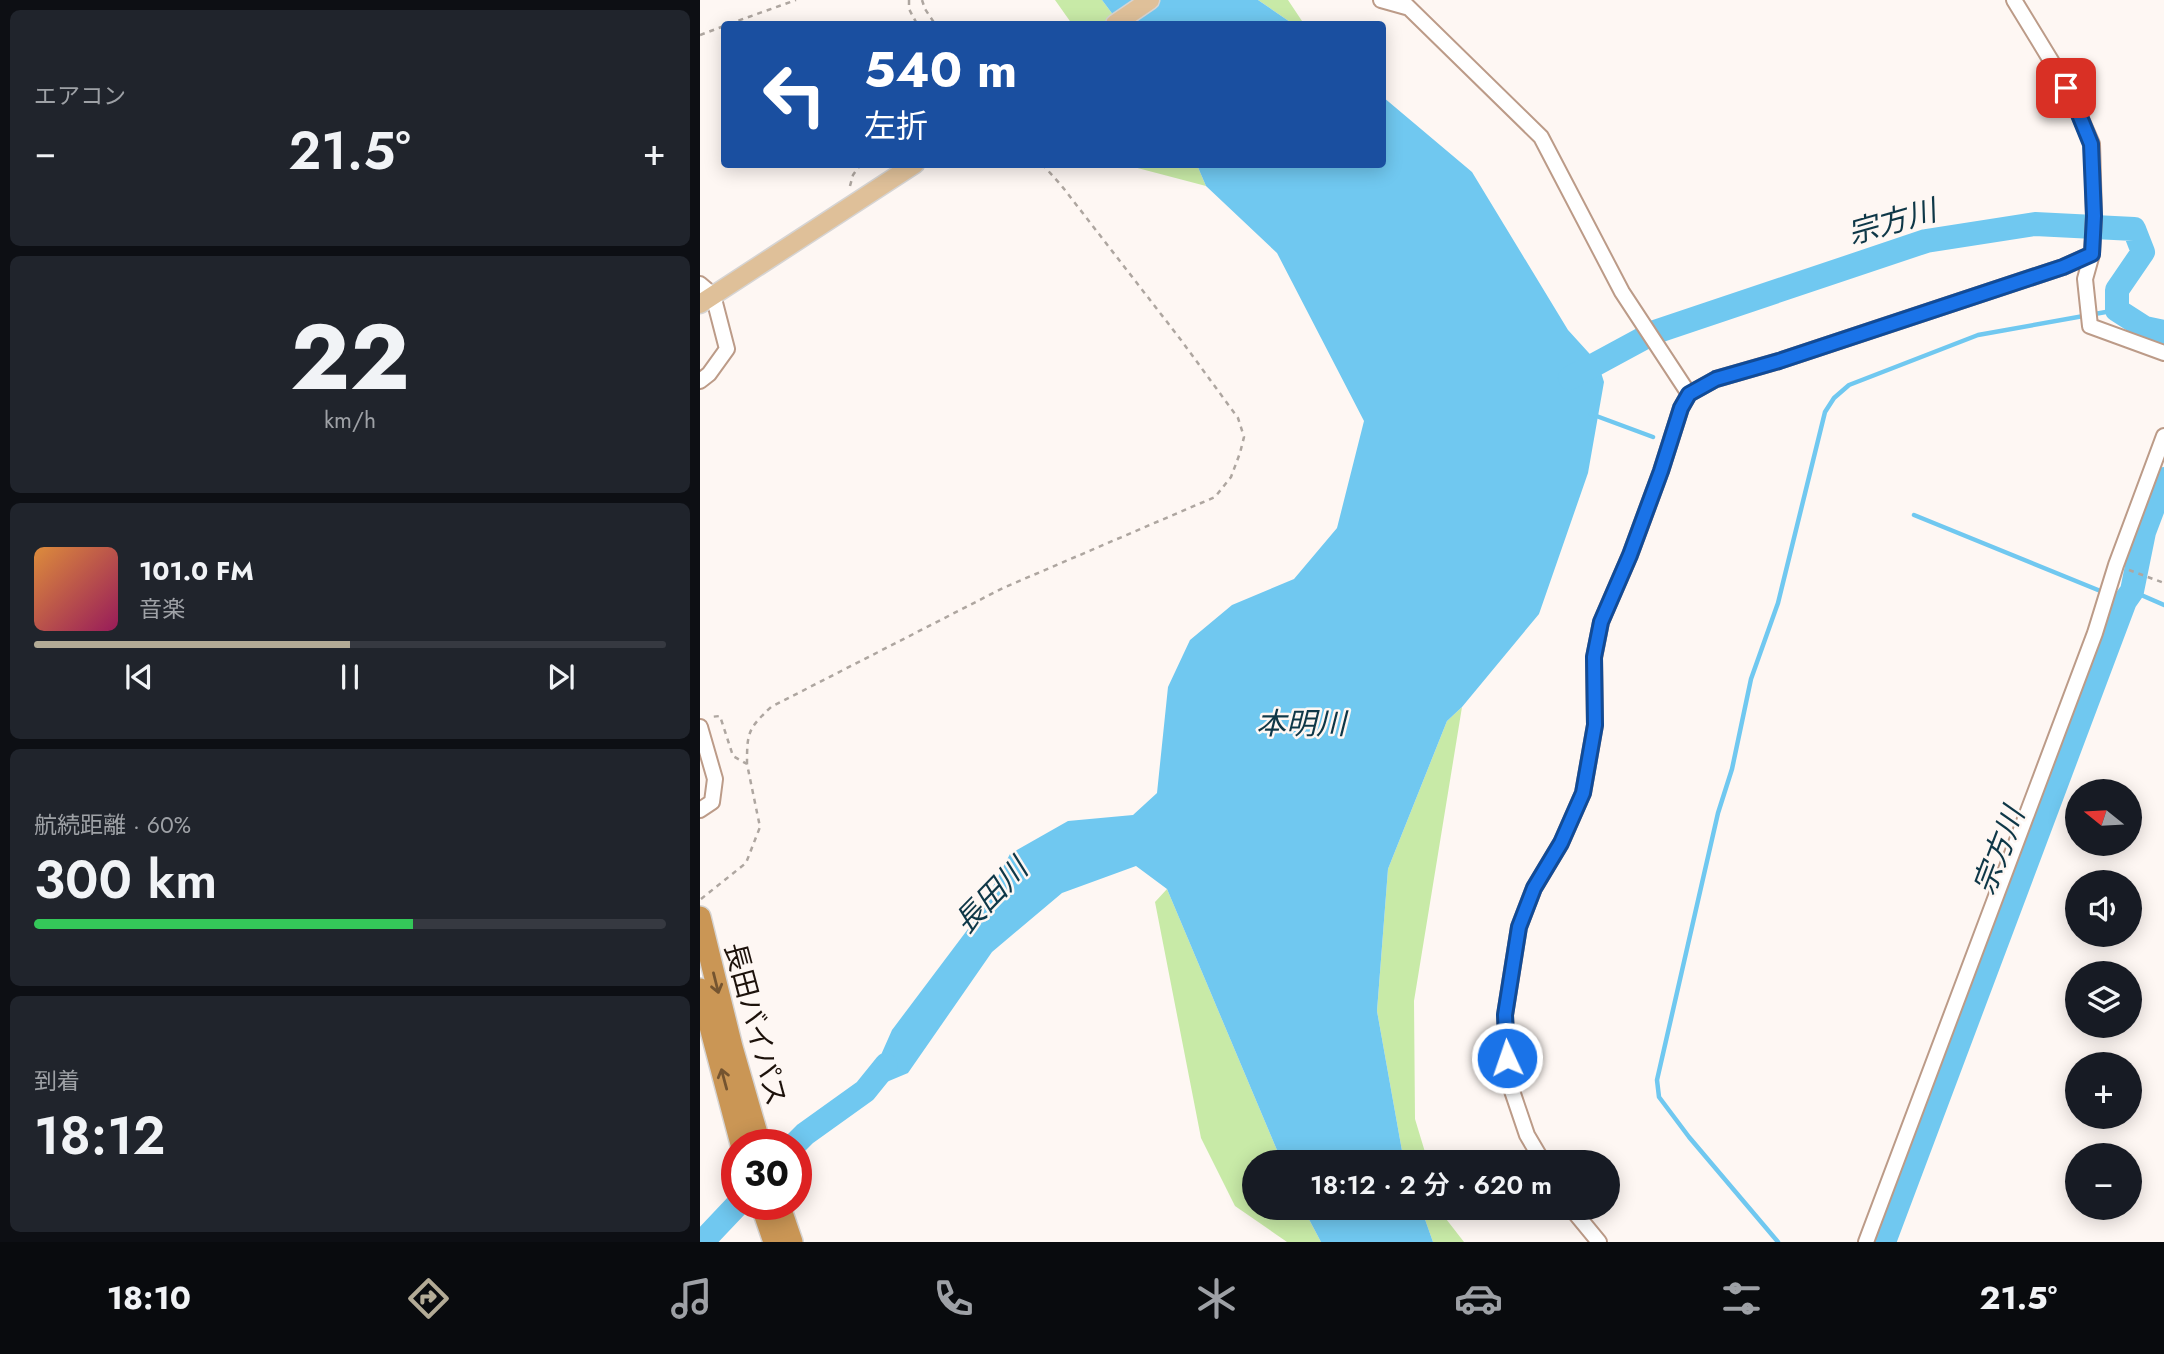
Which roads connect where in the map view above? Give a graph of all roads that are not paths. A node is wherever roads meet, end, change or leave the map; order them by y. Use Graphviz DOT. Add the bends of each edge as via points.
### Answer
graph roads {
  1 [pos="1150,0"];
  2 [pos="1381,0"];
  3 [pos="2014,0"];
  4 [pos="1404,3"];
  5 [pos="1119,21"];
  6 [pos="909,168"];
  7 [pos="2092,254"];
  8 [pos="704,294"];
  9 [pos="2164,353"];
  10 [pos="700,381"];
  11 [pos="1689,394"];
  12 [pos="2164,436"];
  13 [pos="700,727"];
  14 [pos="700,810"];
  15 [pos="700,917"];
  16 [pos="700,989"];
  17 [pos="737,1129"];
  18 [pos="756,1129"];
  19 [pos="1536,1150"];
  20 [pos="766,1220"];
  21 [pos="784,1220"];
  22 [pos="1581,1220"];
  23 [pos="774,1242"];
  24 [pos="792,1242"];
  25 [pos="1598,1242"];
  26 [pos="1866,1242"];
  1 -- 5 [label="main road"];
  2 -- 4 [label="street"];
  3 -- 7 [label="street" via="2053,64 2091,144"];
  4 -- 11 [label="street" via="1541,137 1622,292"];
  6 -- 8 [label="main road"];
  7 -- 9 [label="street" via="2085,279 2090,326"];
  7 -- 11 [label="street" via="2050,272 1716,379"];
  8 -- 10 [label="street" via="727,349"];
  11 -- 19 [label="street" via="1601,622 1594,657 1595,725 1583,793 1519,927 1505,1015 1508,1079"];
  12 -- 26 [label="street" via="2095,633"];
  13 -- 14 [label="street" via="715,779 712,802"];
  15 -- 18 [label="highway, 長田バイパス, one-way"];
  17 -- 16 [label="highway, 長田バイパス, one-way"];
  20 -- 23 [label="highway"];
  21 -- 24 [label="highway"];
  22 -- 25 [label="street"];
}
